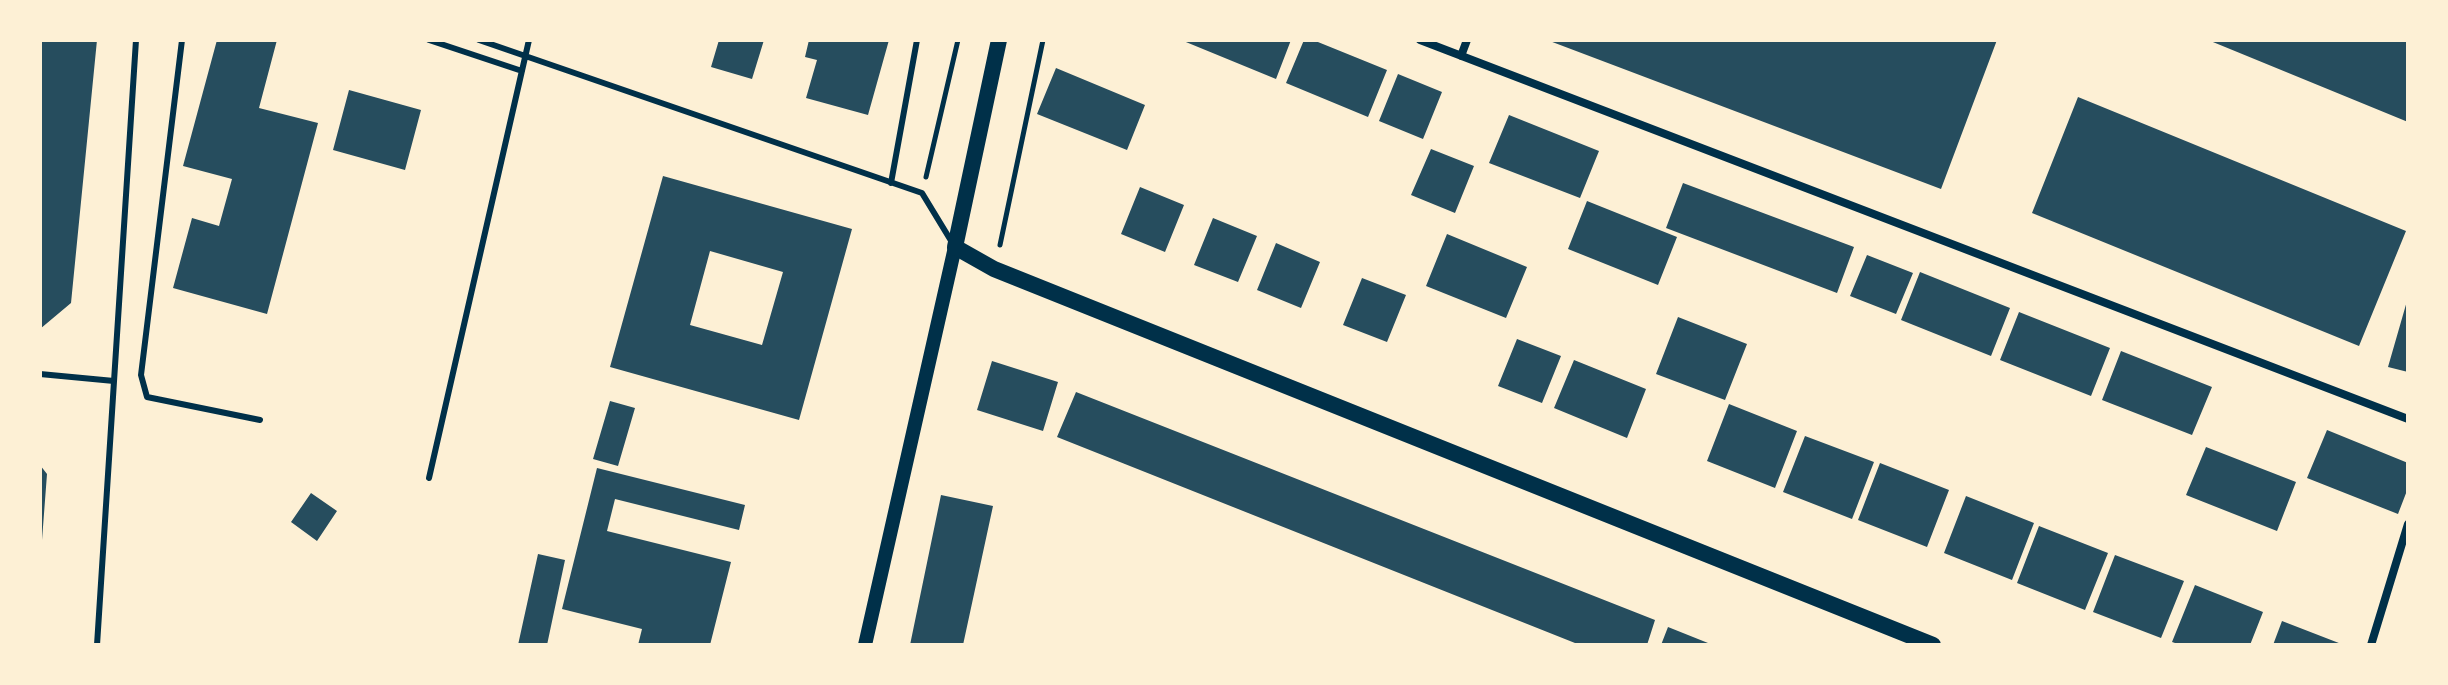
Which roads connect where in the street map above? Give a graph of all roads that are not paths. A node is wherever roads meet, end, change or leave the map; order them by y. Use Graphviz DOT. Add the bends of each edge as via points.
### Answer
graph roads {
  1 [pos="136,40"];
  2 [pos="182,40"];
  3 [pos="429,40"];
  4 [pos="479,40"];
  5 [pos="529,40"];
  6 [pos="917,40"];
  7 [pos="999,40"];
  8 [pos="1420,40"];
  9 [pos="1467,40"];
  10 [pos="1461,56"];
  11 [pos="526,57"];
  12 [pos="522,71"];
  13 [pos="891,183"];
  14 [pos="955,247"];
  15 [pos="40,374"];
  16 [pos="114,381"];
  17 [pos="2408,419"];
  18 [pos="260,420"];
  19 [pos="429,478"];
  20 [pos="2408,524"];
  21 [pos="97,645"];
  22 [pos="865,645"];
  23 [pos="1933,645"];
  24 [pos="2371,645"];
  1 -- 16 [label="lane"];
  2 -- 18 [label="lane" via="141,375 147,397"];
  3 -- 12 [label="lane"];
  4 -- 11 [label="lane"];
  5 -- 11 [label="lane"];
  6 -- 13 [label="lane"];
  7 -- 14 [label="main road"];
  8 -- 10 [label="street"];
  9 -- 10 [label="street"];
  10 -- 17 [label="street"];
  11 -- 12 [label="lane"];
  11 -- 13 [label="lane"];
  12 -- 19 [label="lane"];
  13 -- 14 [label="lane" via="922,193"];
  14 -- 22 [label="street"];
  14 -- 23 [label="main road" via="994,269"];
  15 -- 16 [label="lane"];
  16 -- 21 [label="lane"];
  20 -- 24 [label="street"];
}
